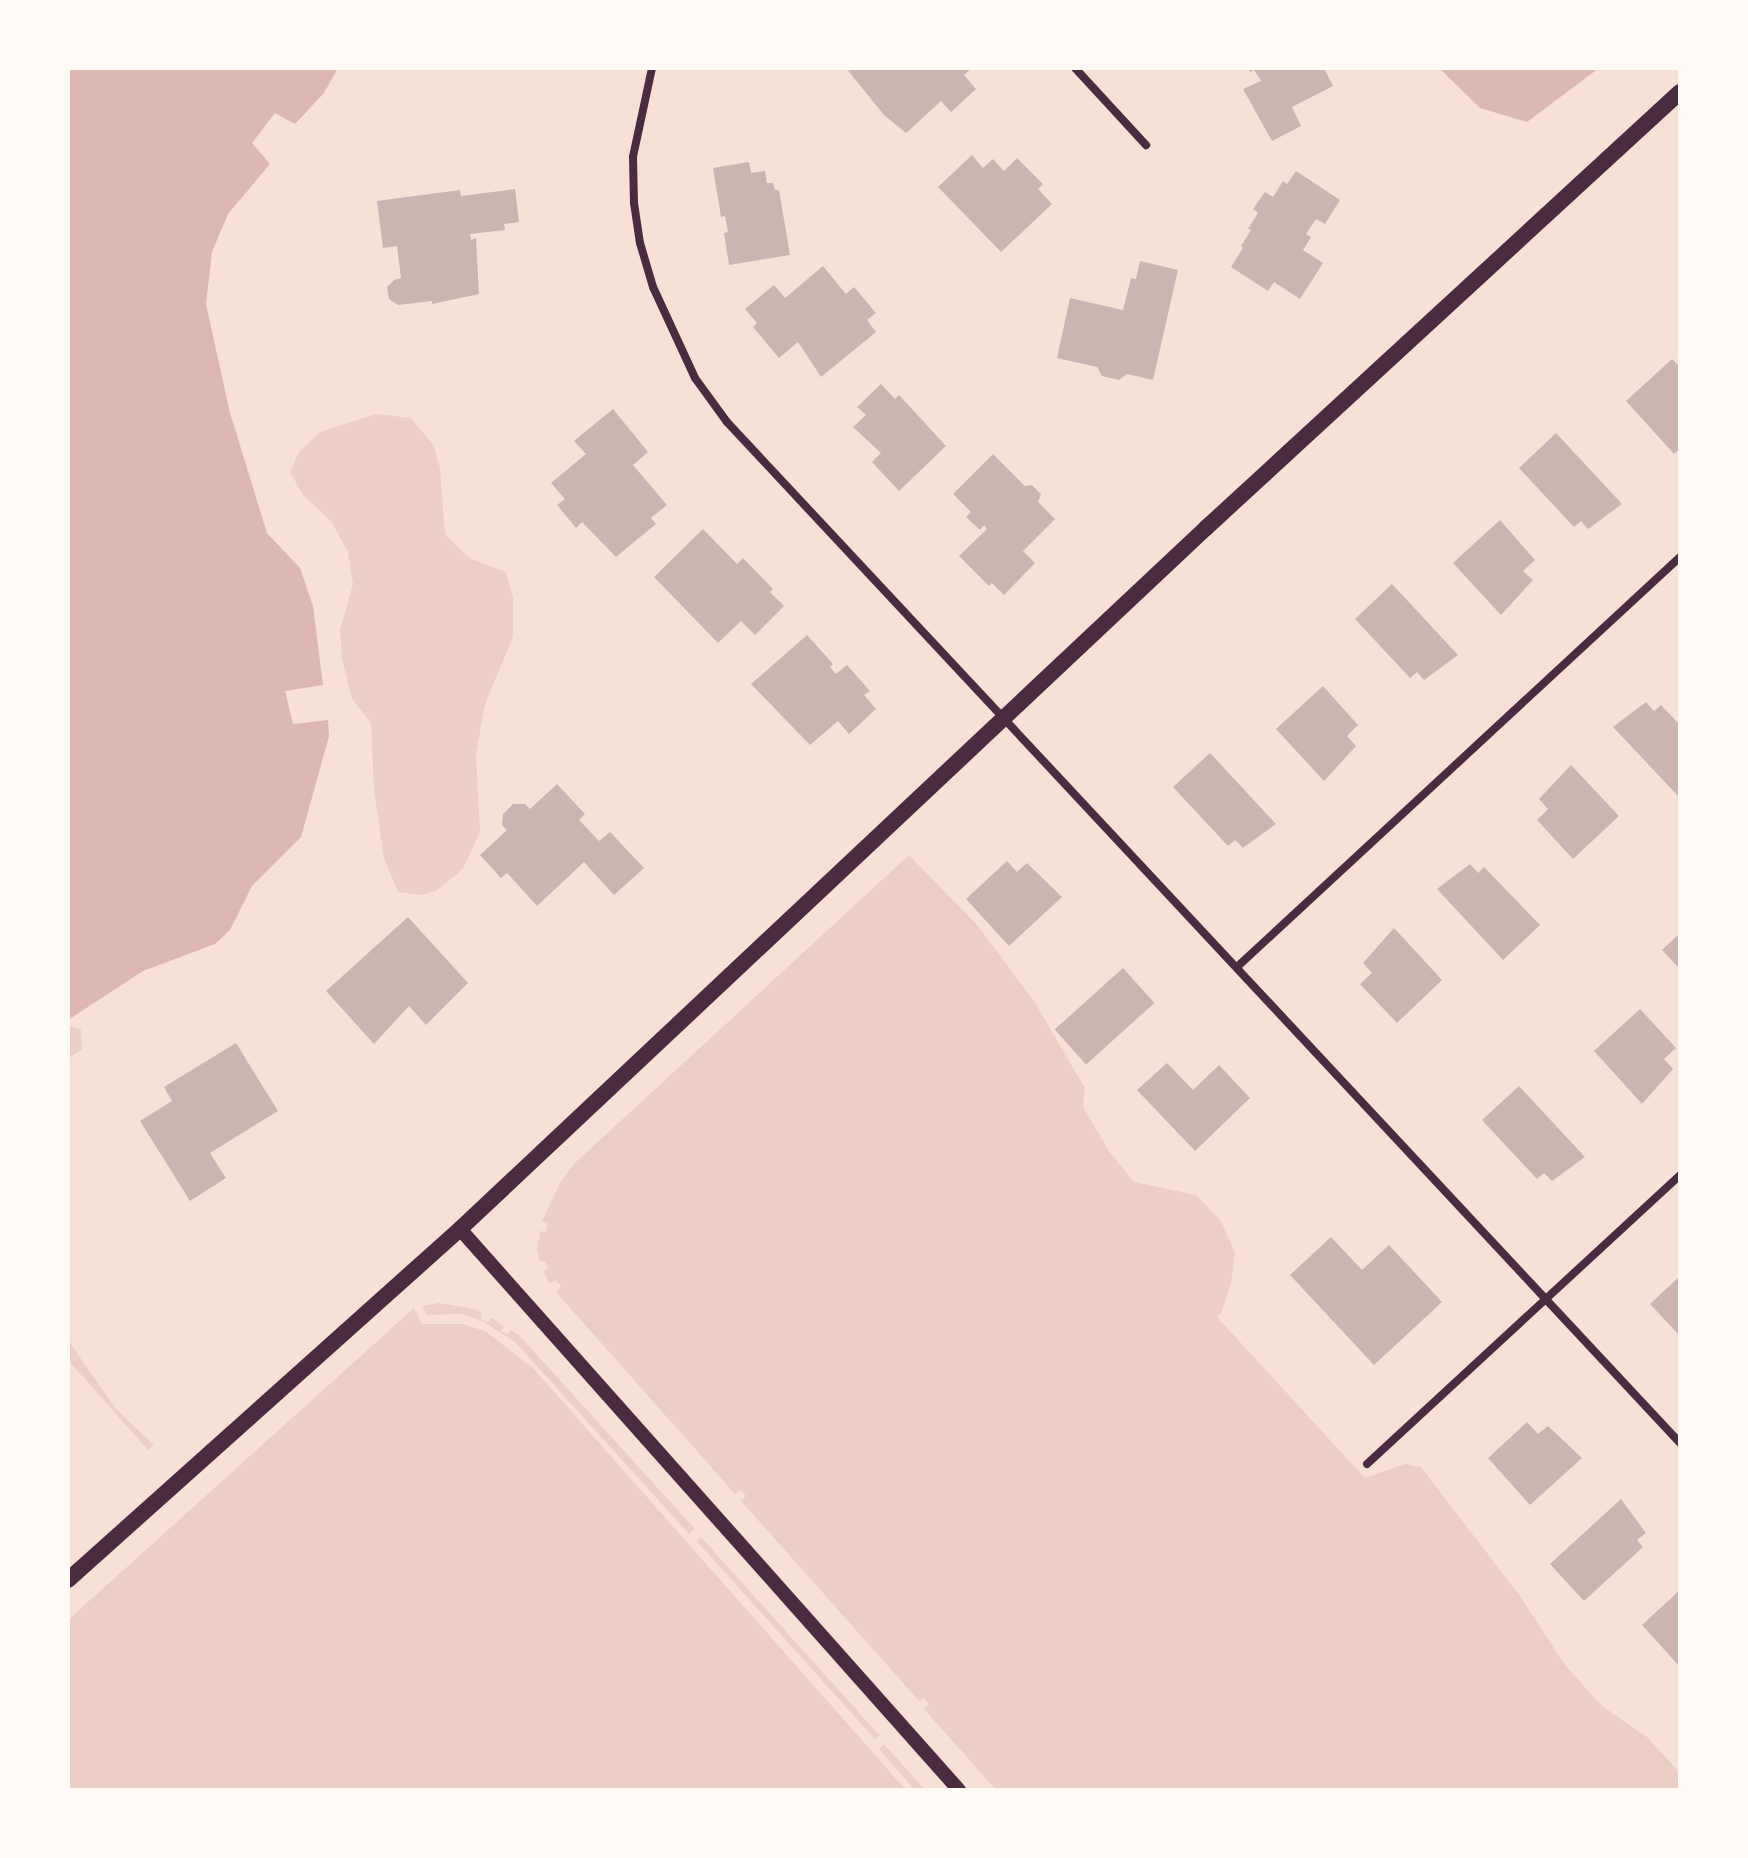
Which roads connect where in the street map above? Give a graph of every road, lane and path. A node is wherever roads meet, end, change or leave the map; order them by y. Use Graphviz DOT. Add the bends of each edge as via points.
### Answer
graph roads {
  1 [pos="652,68"];
  2 [pos="1075,68"];
  3 [pos="1680,92"];
  4 [pos="1146,145"];
  5 [pos="1680,557"];
  6 [pos="1004,718"];
  7 [pos="1237,967"];
  8 [pos="1680,1175"];
  9 [pos="460,1229"];
  10 [pos="1545,1299"];
  11 [pos="1680,1443"];
  12 [pos="1367,1464"];
  13 [pos="68,1580"];
  14 [pos="959,1790"];
  1 -- 6 [label="street" via="633,157 634,203 653,287 695,378 727,422"];
  2 -- 4 [label="street"];
  3 -- 6 [label="main road"];
  5 -- 7 [label="street"];
  6 -- 7 [label="street"];
  6 -- 9 [label="main road"];
  7 -- 10 [label="street"];
  8 -- 10 [label="street"];
  9 -- 13 [label="main road"];
  9 -- 14 [label="street"];
  10 -- 11 [label="street"];
  10 -- 12 [label="street"];
}
